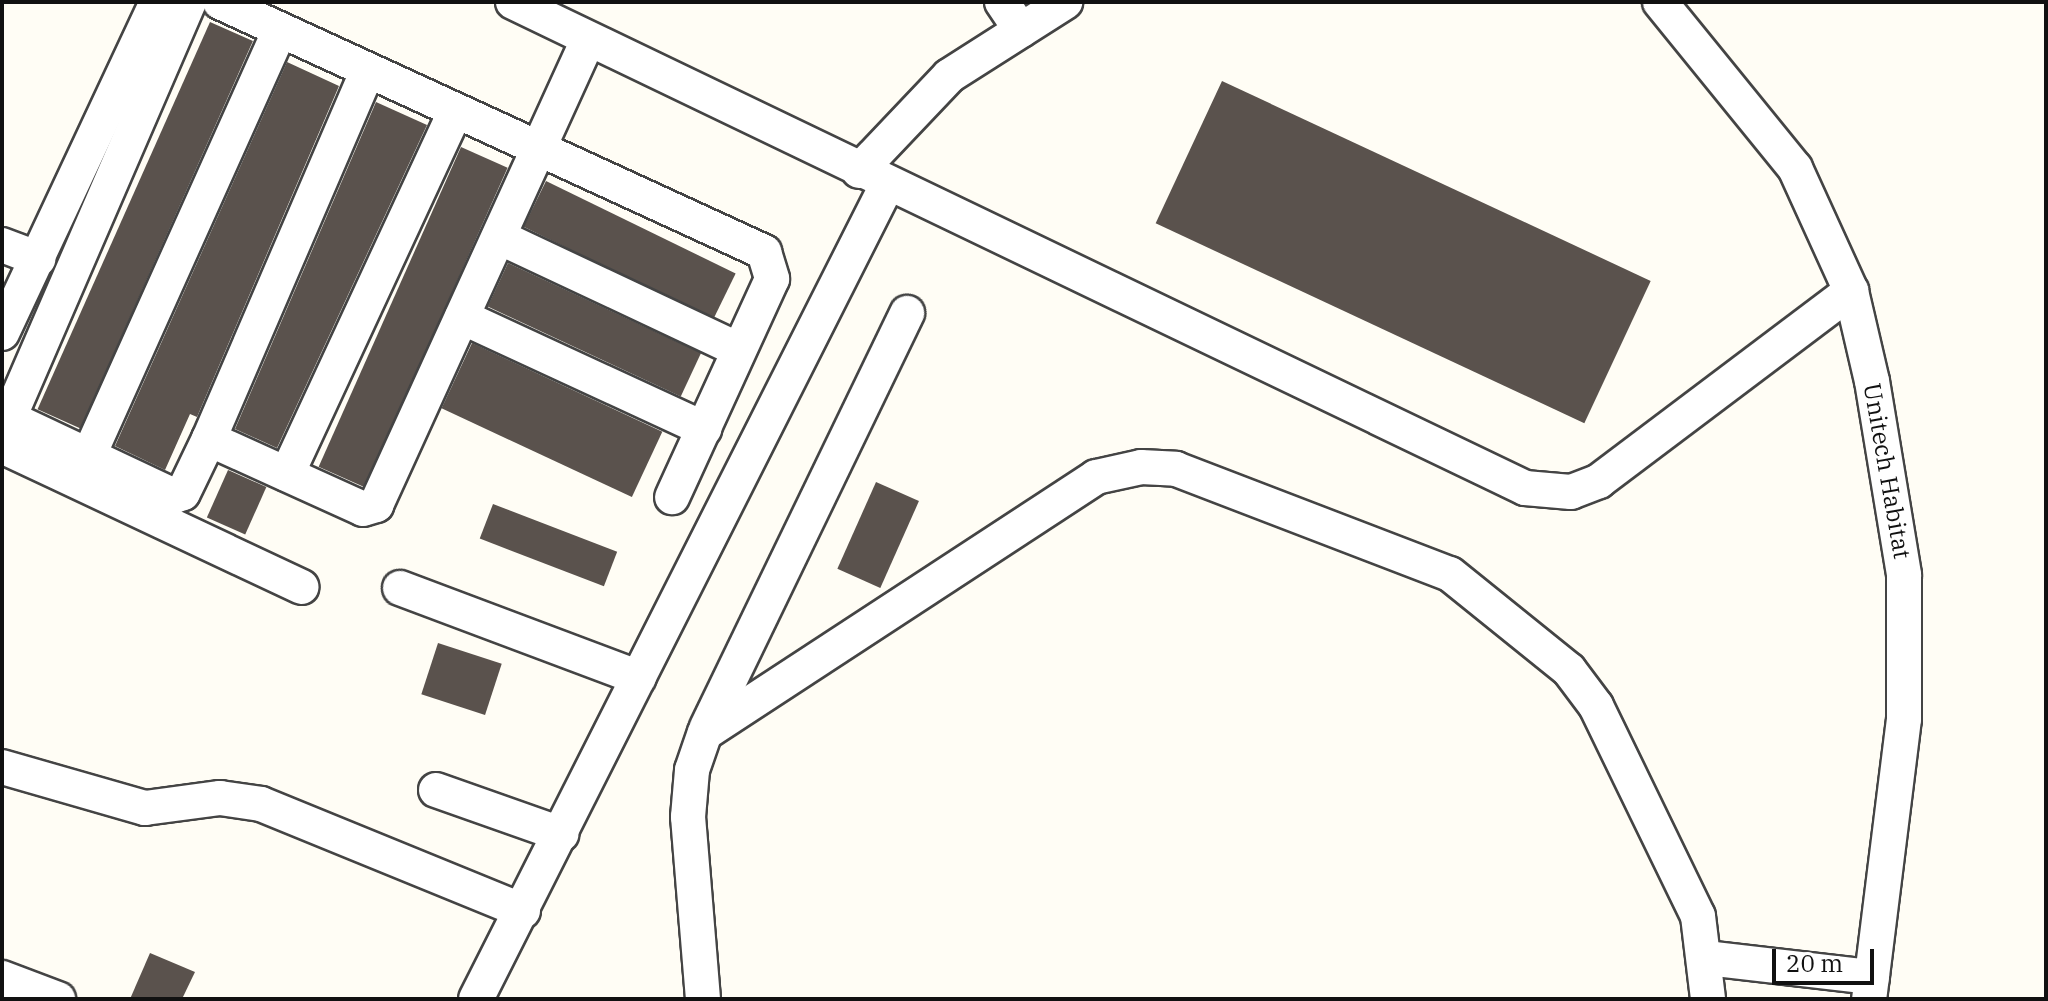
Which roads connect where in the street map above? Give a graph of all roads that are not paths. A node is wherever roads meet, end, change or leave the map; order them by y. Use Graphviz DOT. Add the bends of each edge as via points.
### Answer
graph roads {
  1 [pos="157,2"];
  2 [pos="189,2"];
  3 [pos="220,2"];
  4 [pos="513,2"];
  5 [pos="1002,2"];
  6 [pos="1065,2"];
  7 [pos="1660,2"];
  8 [pos="1021,30"];
  9 [pos="279,32"];
  10 [pos="588,40"];
  11 [pos="367,72"];
  12 [pos="455,112"];
  13 [pos="538,152"];
  14 [pos="874,177"];
  15 [pos="499,237"];
  16 [pos="2,245"];
  17 [pos="38,259"];
  18 [pos="1851,291"];
  19 [pos="907,313"];
  20 [pos="462,317"];
  21 [pos="2,333"];
  22 [pos="739,350"];
  23 [pos="704,429"];
  24 [pos="209,439"];
  25 [pos="2,446"];
  26 [pos="89,455"];
  27 [pos="287,474"];
  28 [pos="672,497"];
  29 [pos="302,587"];
  30 [pos="400,588"];
  31 [pos="639,678"];
  32 [pos="705,733"];
  33 [pos="2,767"];
  34 [pos="436,790"];
  35 [pos="561,834"];
  36 [pos="523,911"];
  37 [pos="1707,958"];
  38 [pos="2,978"];
  39 [pos="1871,988"];
  40 [pos="58,999"];
  41 [pos="476,999"];
  42 [pos="703,999"];
  43 [pos="1708,999"];
  1 -- 17 [label="street"];
  2 -- 26 [label="street" via="9,418"];
  3 -- 9 [label="street"];
  4 -- 10 [label="street"];
  5 -- 8 [label="street"];
  6 -- 8 [label="street"];
  7 -- 18 [label="street, Unitech Habitat" via="1795,168"];
  8 -- 14 [label="street" via="949,76"];
  9 -- 11 [label="street"];
  9 -- 26 [label="street"];
  10 -- 13 [label="street"];
  10 -- 14 [label="street"];
  11 -- 12 [label="street"];
  11 -- 24 [label="street"];
  12 -- 13 [label="street"];
  12 -- 27 [label="street"];
  13 -- 15 [label="street"];
  13 -- 22 [label="street" via="764,252 772,279"];
  14 -- 18 [label="street" via="1525,488 1551,493 1599,481"];
  14 -- 31 [label="street"];
  15 -- 20 [label="street"];
  15 -- 22 [label="street"];
  16 -- 17 [label="street"];
  17 -- 21 [label="street"];
  18 -- 39 [label="street, Unitech Habitat" via="1904,575 1902,744"];
  19 -- 32 [label="street"];
  20 -- 23 [label="street"];
  20 -- 27 [label="street" via="376,505 363,509"];
  22 -- 23 [label="street"];
  23 -- 28 [label="street"];
  24 -- 26 [label="street" via="177,496"];
  24 -- 27 [label="street"];
  25 -- 29 [label="street"];
  30 -- 31 [label="street"];
  31 -- 35 [label="street"];
  32 -- 37 [label="street" via="1096,477 1176,469 1450,574 1569,670 1650,813 1698,916"];
  32 -- 42 [label="street" via="688,817"];
  33 -- 36 [label="street" via="145,808 220,798 261,804"];
  34 -- 35 [label="street"];
  35 -- 36 [label="street"];
  36 -- 41 [label="street"];
  37 -- 39 [label="street"];
  37 -- 43 [label="street"];
  38 -- 40 [label="street"];
}
